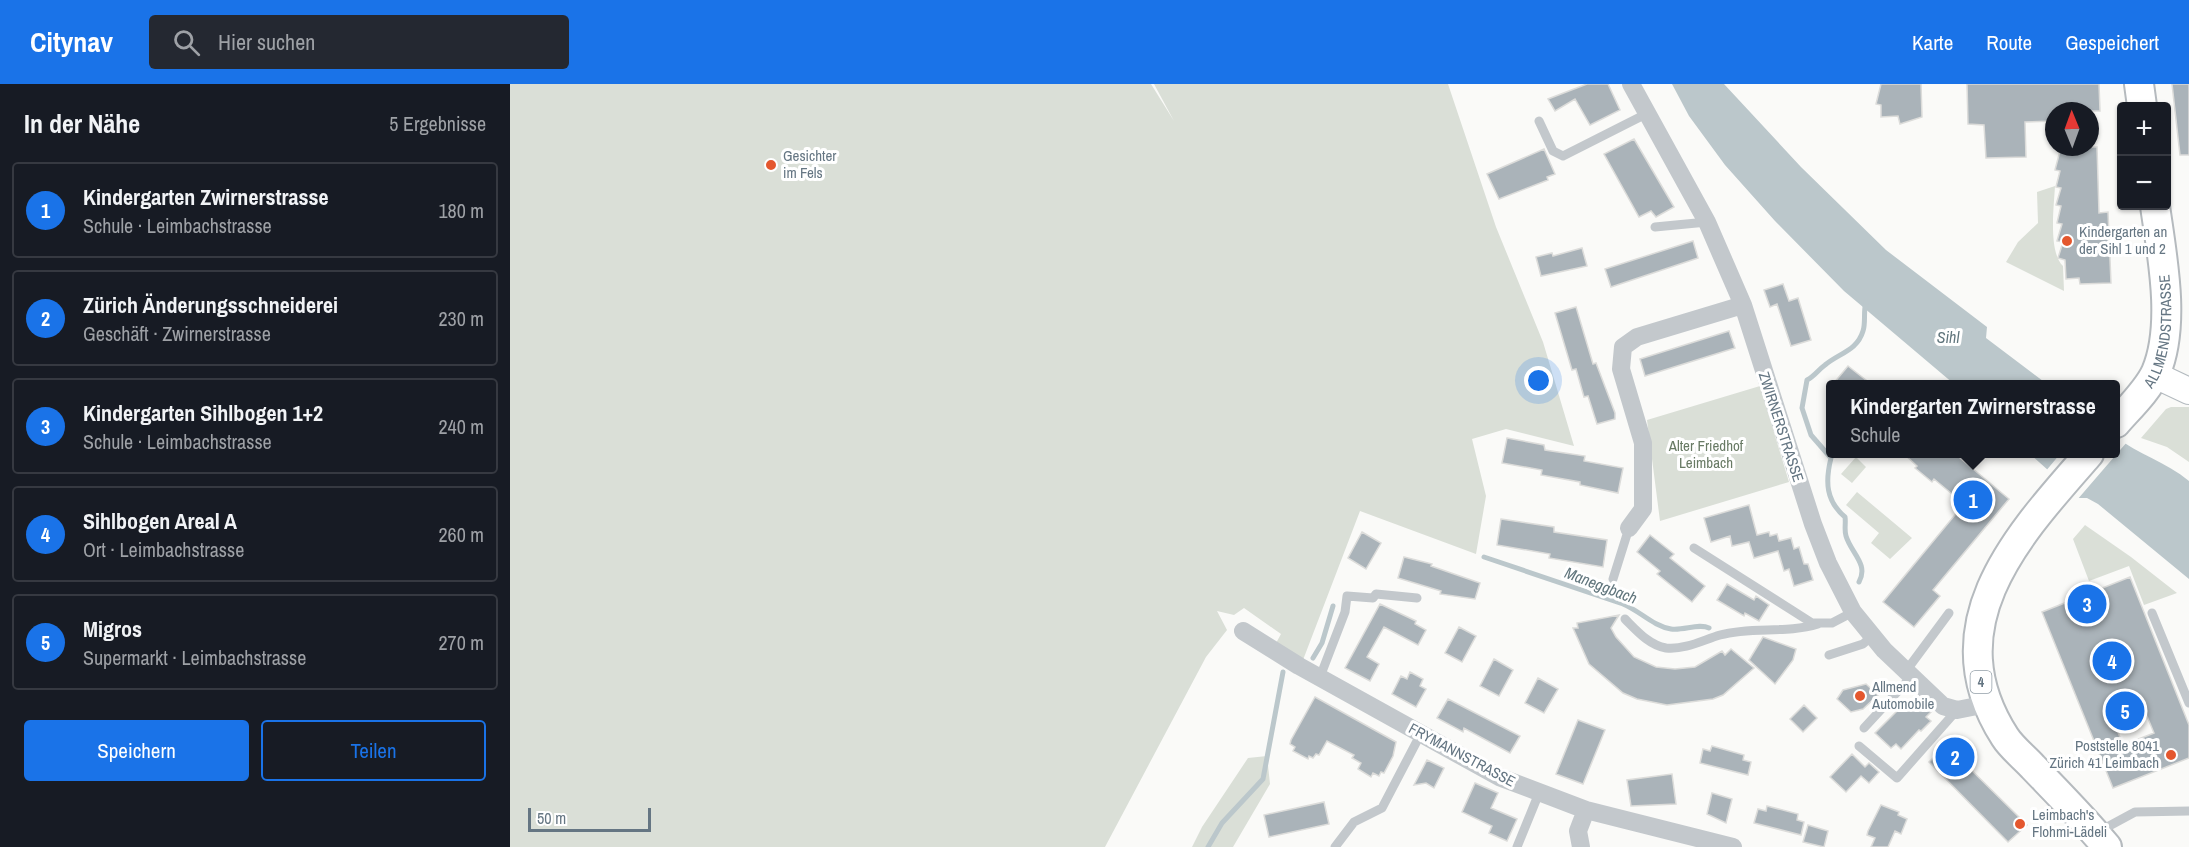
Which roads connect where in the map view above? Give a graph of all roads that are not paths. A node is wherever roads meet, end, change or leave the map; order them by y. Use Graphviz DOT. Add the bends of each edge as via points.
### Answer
graph roads {
  1 [pos="1631,84"];
  2 [pos="2139,84"];
  3 [pos="2141,102"];
  4 [pos="1648,113"];
  5 [pos="1539,121"];
  6 [pos="2155,210"];
  7 [pos="1707,222"];
  8 [pos="1655,227"];
  9 [pos="1743,305"];
  10 [pos="2155,375"];
  11 [pos="2189,391"];
  12 [pos="2121,417"];
  13 [pos="2085,458"];
  14 [pos="1629,528"];
  15 [pos="1695,548"];
  16 [pos="1613,579"];
  17 [pos="1417,598"];
  18 [pos="1853,612"];
  19 [pos="1949,613"];
  20 [pos="2152,614"];
  21 [pos="1625,619"];
  22 [pos="1818,624"];
  23 [pos="1243,631"];
  24 [pos="1872,636"];
  25 [pos="1830,655"];
  26 [pos="1909,674"];
  27 [pos="1320,677"];
  28 [pos="2189,703"];
  29 [pos="1987,704"];
  30 [pos="1957,710"];
  31 [pos="1864,728"];
  32 [pos="1417,741"];
  33 [pos="1859,746"];
  34 [pos="1539,792"];
  35 [pos="1586,810"];
  36 [pos="2189,811"];
  37 [pos="2101,840"];
  38 [pos="1335,847"];
  39 [pos="1517,847"];
  40 [pos="1581,847"];
  41 [pos="1733,847"];
  1 -- 4 [label="street, ZWIRNERSTRASSE"];
  2 -- 3 [label="main road"];
  4 -- 5 [label="lane" via="1563,156 1553,151"];
  4 -- 7 [label="street, ZWIRNERSTRASSE"];
  6 -- 10 [label="main road, ALLMENDSTRASSE" via="2166,310 2163,346"];
  7 -- 8 [label="lane"];
  7 -- 9 [label="street, ZWIRNERSTRASSE"];
  9 -- 14 [label="street" via="1637,337 1623,347 1621,369 1643,443 1643,509"];
  9 -- 18 [label="street, ZWIRNERSTRASSE" via="1813,524"];
  10 -- 11 [label="main road"];
  10 -- 12 [label="main road, ALLMENDSTRASSE"];
  13 -- 29 [label="main road, 4" via="2014,546 1979,617 1979,676"];
  14 -- 16 [label="lane"];
  15 -- 22 [label="lane"];
  17 -- 27 [label="lane" via="1347,596 1345,612"];
  18 -- 22 [label="lane" via="1832,623"];
  18 -- 24 [label="street, ZWIRNERSTRASSE"];
  19 -- 26 [label="lane"];
  20 -- 28 [label="lane"];
  21 -- 22 [label="lane" via="1646,639 1667,648 1732,633"];
  23 -- 27 [label="street, FRYMANNSTRASSE"];
  24 -- 25 [label="lane" via="1863,644"];
  24 -- 26 [label="street, ZWIRNERSTRASSE"];
  26 -- 30 [label="street, ZWIRNERSTRASSE" via="1943,706"];
  26 -- 31 [label="lane"];
  27 -- 34 [label="street, FRYMANNSTRASSE" via="1498,777"];
  29 -- 30 [label="street"];
  29 -- 37 [label="main road, 4" via="2006,738"];
  30 -- 33 [label="lane" via="1897,778"];
  32 -- 38 [label="lane" via="1382,808 1354,822"];
  34 -- 35 [label="street, FRYMANNSTRASSE"];
  34 -- 39 [label="lane"];
  35 -- 40 [label="street" via="1578,831"];
  35 -- 41 [label="street, FRYMANNSTRASSE"];
  36 -- 37 [label="lane" via="2135,812"];
}
